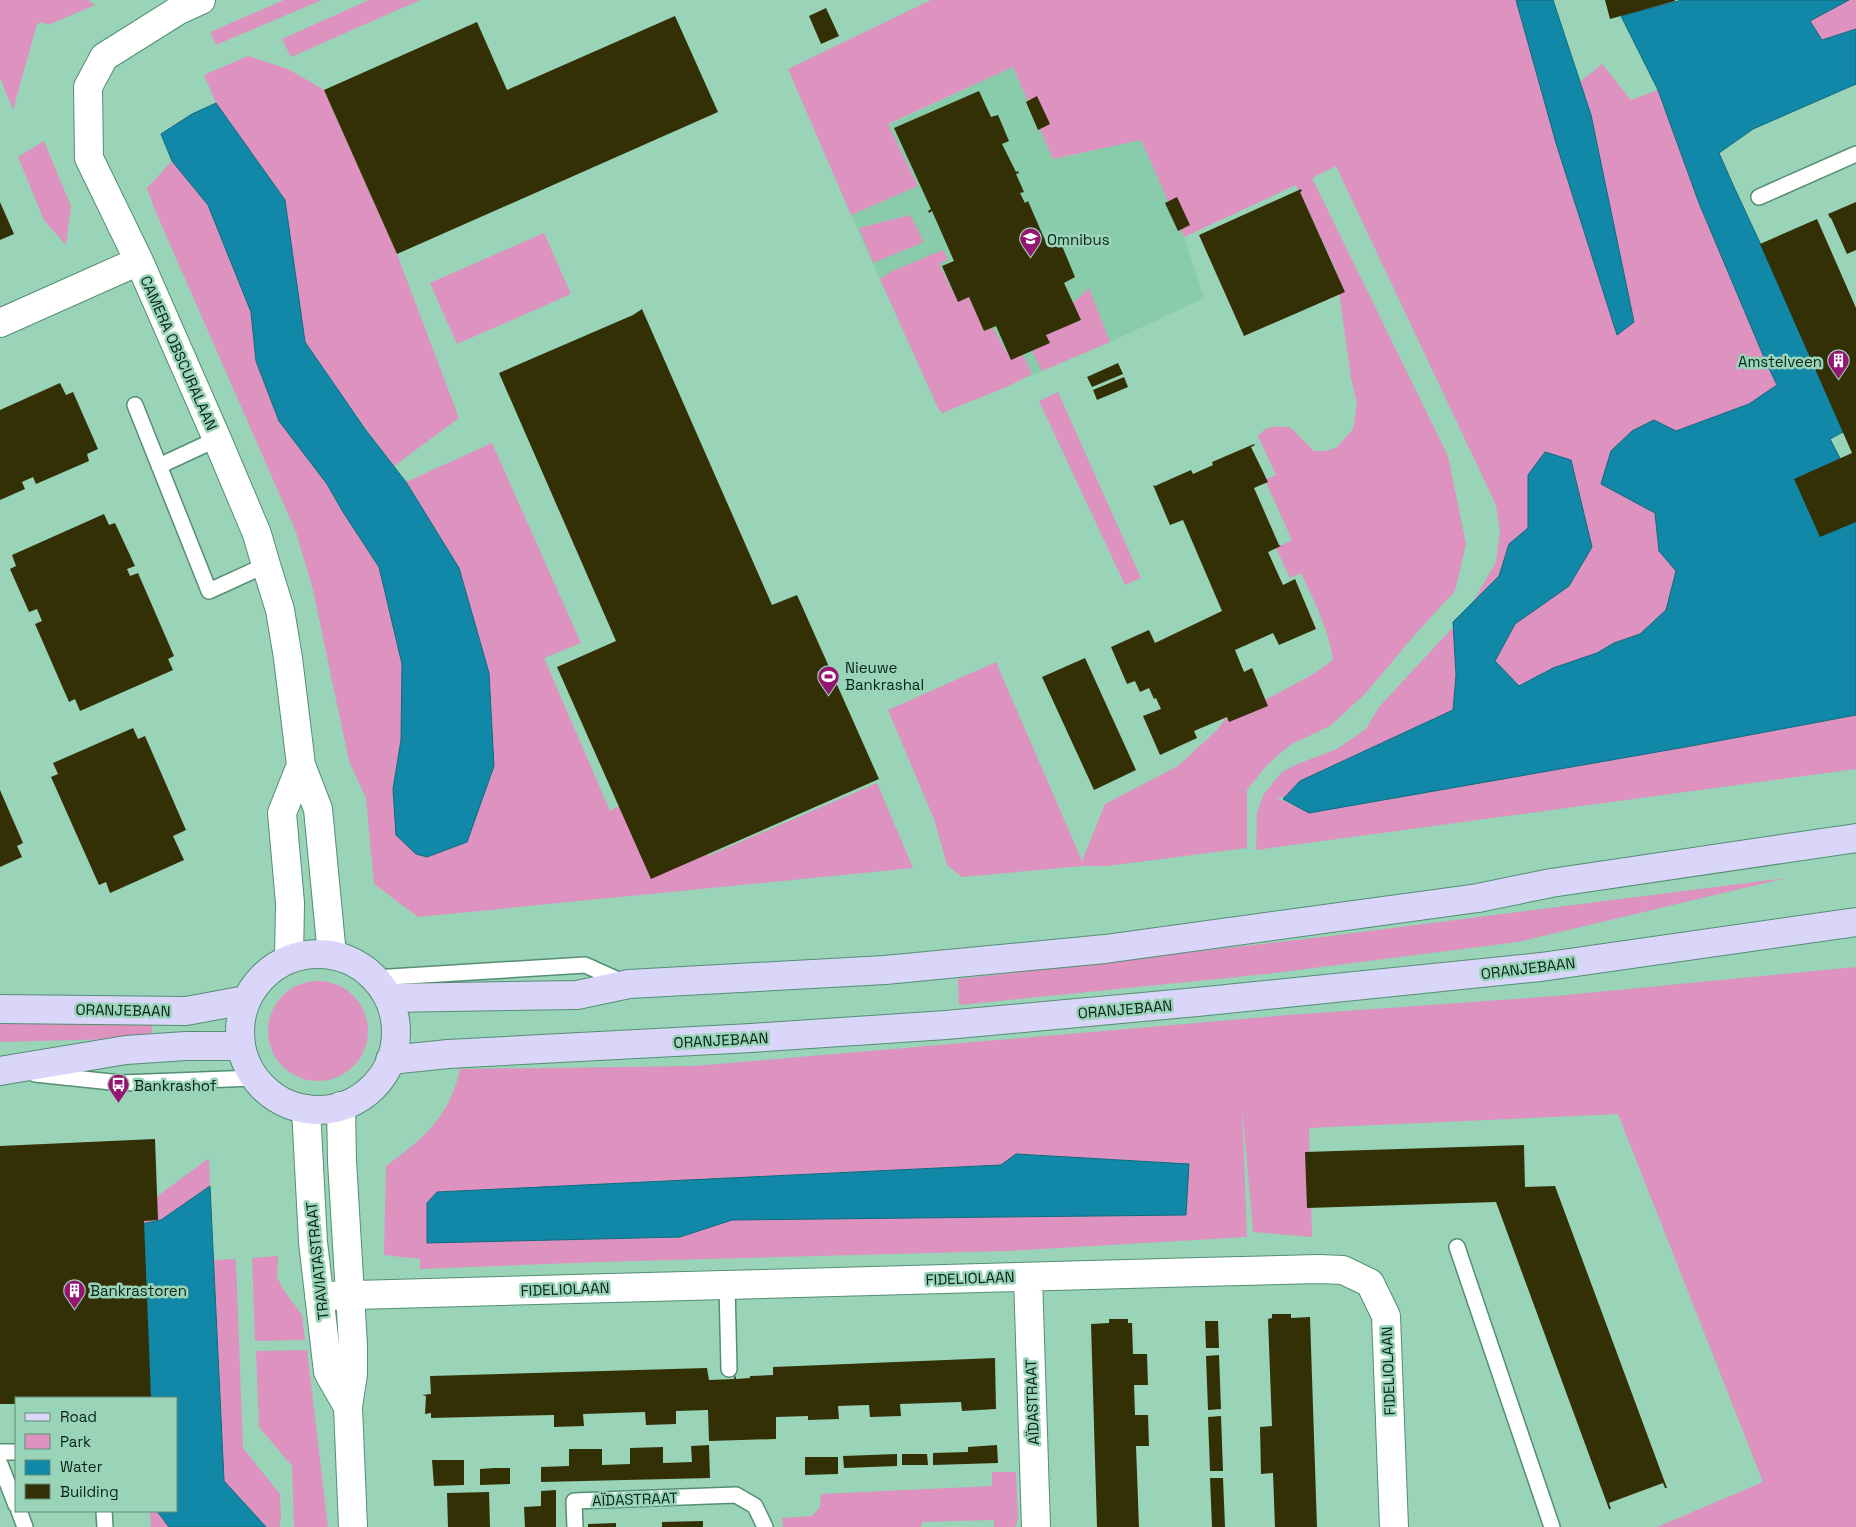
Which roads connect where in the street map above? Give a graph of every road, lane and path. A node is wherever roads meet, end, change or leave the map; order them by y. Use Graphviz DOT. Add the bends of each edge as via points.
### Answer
graph roads {
  1 [pos="201,0"];
  2 [pos="1856,154"];
  3 [pos="1759,197"];
  4 [pos="139,261"];
  5 [pos="0,323"];
  6 [pos="135,406"];
  7 [pos="217,439"];
  8 [pos="159,466"];
  9 [pos="266,565"];
  10 [pos="300,766"];
  11 [pos="1856,838"];
  12 [pos="1856,922"];
  13 [pos="332,954"];
  14 [pos="289,958"];
  15 [pos="382,988"];
  16 [pos="246,1000"];
  17 [pos="0,1009"];
  18 [pos="240,1046"];
  19 [pos="390,1060"];
  20 [pos="4,1071"];
  21 [pos="254,1078"];
  22 [pos="341,1106"];
  23 [pos="306,1109"];
  24 [pos="1457,1247"];
  25 [pos="1028,1277"];
  26 [pos="727,1285"];
  27 [pos="350,1294"];
  28 [pos="319,1296"];
  29 [pos="729,1369"];
  30 [pos="348,1406"];
  31 [pos="0,1452"];
  32 [pos="15,1452"];
  33 [pos="0,1464"];
  34 [pos="15,1502"];
  35 [pos="18,1512"];
  36 [pos="104,1512"];
  37 [pos="25,1527"];
  38 [pos="105,1527"];
  39 [pos="353,1527"];
  40 [pos="575,1527"];
  41 [pos="765,1527"];
  42 [pos="1036,1527"];
  43 [pos="1394,1527"];
  44 [pos="1552,1527"];
  1 -- 4 [label="street, CAMERA OBSCURALAAN" via="179,10 104,57 88,87 89,158"];
  2 -- 3 [label="lane"];
  4 -- 5 [label="street"];
  4 -- 7 [label="street, CAMERA OBSCURALAAN"];
  6 -- 8 [label="lane"];
  7 -- 8 [label="lane"];
  7 -- 9 [label="street, CAMERA OBSCURALAAN" via="257,534"];
  8 -- 9 [label="lane" via="210,591"];
  9 -- 10 [label="street, CAMERA OBSCURALAAN" via="280,610"];
  10 -- 13 [label="street, CAMERA OBSCURALAAN" via="318,809"];
  10 -- 14 [label="street, CAMERA OBSCURALAAN" via="282,813 290,903"];
  11 -- 15 [label="main road" via="1551,883 1478,898 1105,949 884,970 629,984 577,995"];
  12 -- 19 [label="main road, ORANJEBAAN" via="1541,968 1197,1002 936,1025"];
  13 -- 14 [label="main road" via="303,954"];
  13 -- 15 [label="main road" via="362,967"];
  14 -- 16 [label="main road" via="256,982"];
  15 -- 19 [label="main road" via="394,1014 396,1029"];
  16 -- 17 [label="main road, ORANJEBAAN" via="186,1011"];
  16 -- 18 [label="main road" via="239,1030"];
  18 -- 20 [label="main road" via="126,1050"];
  18 -- 21 [label="main road"];
  19 -- 22 [label="main road" via="376,1084 354,1101"];
  20 -- 21 [label="lane" via="121,1083"];
  21 -- 23 [label="main road" via="268,1093 286,1104"];
  22 -- 23 [label="main road"];
  22 -- 27 [label="street, TRAVIATASTRAAT"];
  23 -- 28 [label="street, TRAVIATASTRAAT"];
  24 -- 44 [label="lane"];
  25 -- 26 [label="street, FIDELIOLAAN"];
  25 -- 42 [label="street, AÏDASTRAAT"];
  25 -- 43 [label="street, FIDELIOLAAN" via="1319,1268 1343,1270 1370,1283 1386,1316"];
  26 -- 27 [label="street, FIDELIOLAAN"];
  26 -- 29 [label="lane"];
  27 -- 28 [label="street, FIDELIOLAAN"];
  27 -- 30 [label="street, TRAVIATASTRAAT" via="353,1374"];
  28 -- 30 [label="street, TRAVIATASTRAAT" via="328,1372"];
  30 -- 39 [label="street, TRAVIATASTRAAT"];
  31 -- 32 [label="lane"];
  33 -- 34 [label="lane"];
  35 -- 37 [label="lane"];
  36 -- 38 [label="lane"];
  40 -- 41 [label="lane, AÏDASTRAAT" via="574,1501 736,1495 755,1506"];
}
